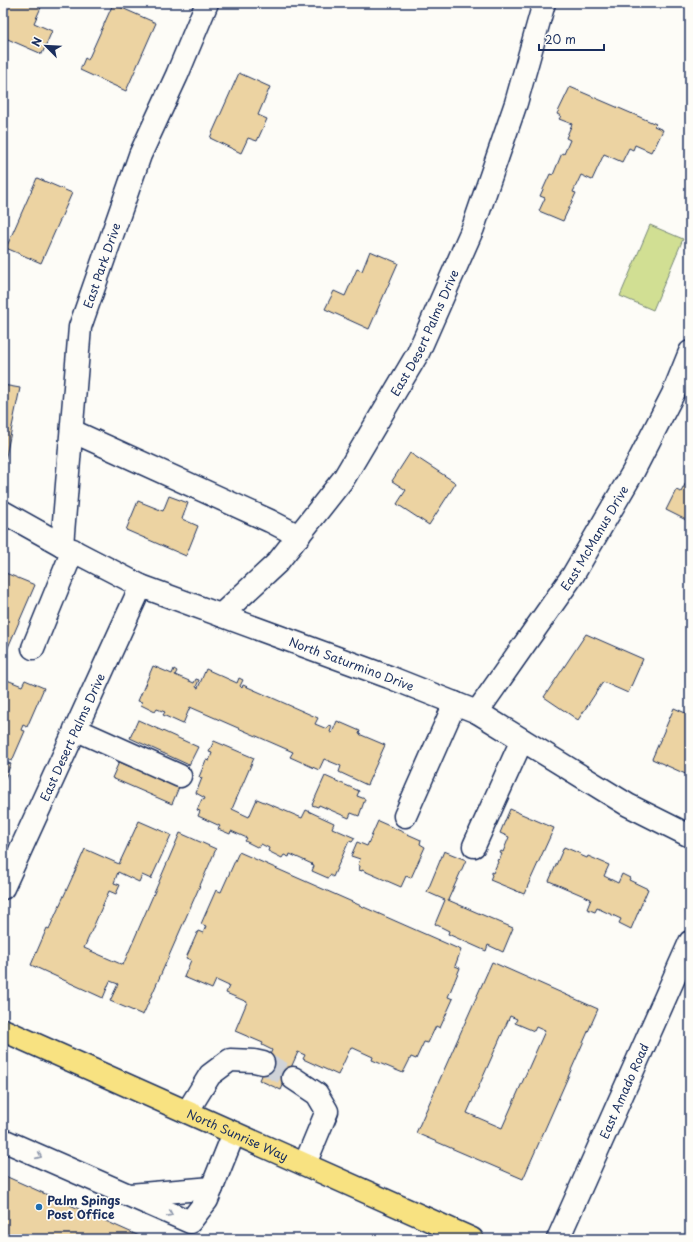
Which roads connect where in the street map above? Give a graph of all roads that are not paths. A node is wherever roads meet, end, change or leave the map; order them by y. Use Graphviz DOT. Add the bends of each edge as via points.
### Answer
graph roads {
  1 [pos="207,3"];
  2 [pos="544,3"];
  3 [pos="690,352"];
  4 [pos="72,431"];
  5 [pos="3,512"];
  6 [pos="299,536"];
  7 [pos="68,548"];
  8 [pos="141,586"];
  9 [pos="221,615"];
  10 [pos="33,648"];
  11 [pos="455,703"];
  12 [pos="477,712"];
  13 [pos="75,729"];
  14 [pos="522,740"];
  15 [pos="180,776"];
  16 [pos="405,816"];
  17 [pos="690,836"];
  18 [pos="474,846"];
  19 [pos="3,888"];
  20 [pos="690,942"];
  21 [pos="3,1030"];
  22 [pos="263,1062"];
  23 [pos="293,1078"];
  24 [pos="187,1112"];
  25 [pos="234,1133"];
  26 [pos="3,1140"];
  27 [pos="305,1164"];
  28 [pos="212,1188"];
  29 [pos="129,1195"];
  30 [pos="472,1239"];
  31 [pos="558,1239"];
  1 -- 4 [label="street, East Park Drive" via="140,155 80,327"];
  2 -- 6 [label="street, East Desert Palms Drive" via="516,103 473,228 418,353 344,478"];
  3 -- 12 [label="street, East McManus Drive" via="673,394 633,472 577,568"];
  4 -- 6 [label="street"];
  4 -- 7 [label="street, East Park Drive"];
  5 -- 7 [label="street, North Saturmino Drive"];
  6 -- 9 [label="street, East Desert Palms Drive" via="277,562"];
  7 -- 8 [label="street, North Saturmino Drive"];
  7 -- 10 [label="street, East Park Drive"];
  8 -- 9 [label="street, North Saturmino Drive"];
  8 -- 13 [label="street, East Desert Palms Drive"];
  9 -- 11 [label="street, North Saturmino Drive"];
  11 -- 12 [label="street, North Saturmino Drive"];
  11 -- 16 [label="street"];
  12 -- 14 [label="street, North Saturmino Drive"];
  13 -- 15 [label="street"];
  13 -- 19 [label="street, East Desert Palms Drive"];
  14 -- 17 [label="street, North Saturmino Drive" via="628,805"];
  14 -- 18 [label="street"];
  20 -- 31 [label="street, East Amado Road"];
  21 -- 24 [label="main road, North Sunrise Way"];
  22 -- 24 [label="street" via="230,1060 210,1075"];
  23 -- 27 [label="street" via="317,1094 327,1111"];
  24 -- 25 [label="main road, North Sunrise Way"];
  25 -- 27 [label="main road, North Sunrise Way"];
  25 -- 28 [label="street"];
  26 -- 29 [label="street, one-way"];
  27 -- 30 [label="main road, North Sunrise Way"];
  28 -- 29 [label="street"];
  29 -- 28 [label="street, one-way" via="190,1222 207,1200"];
}
